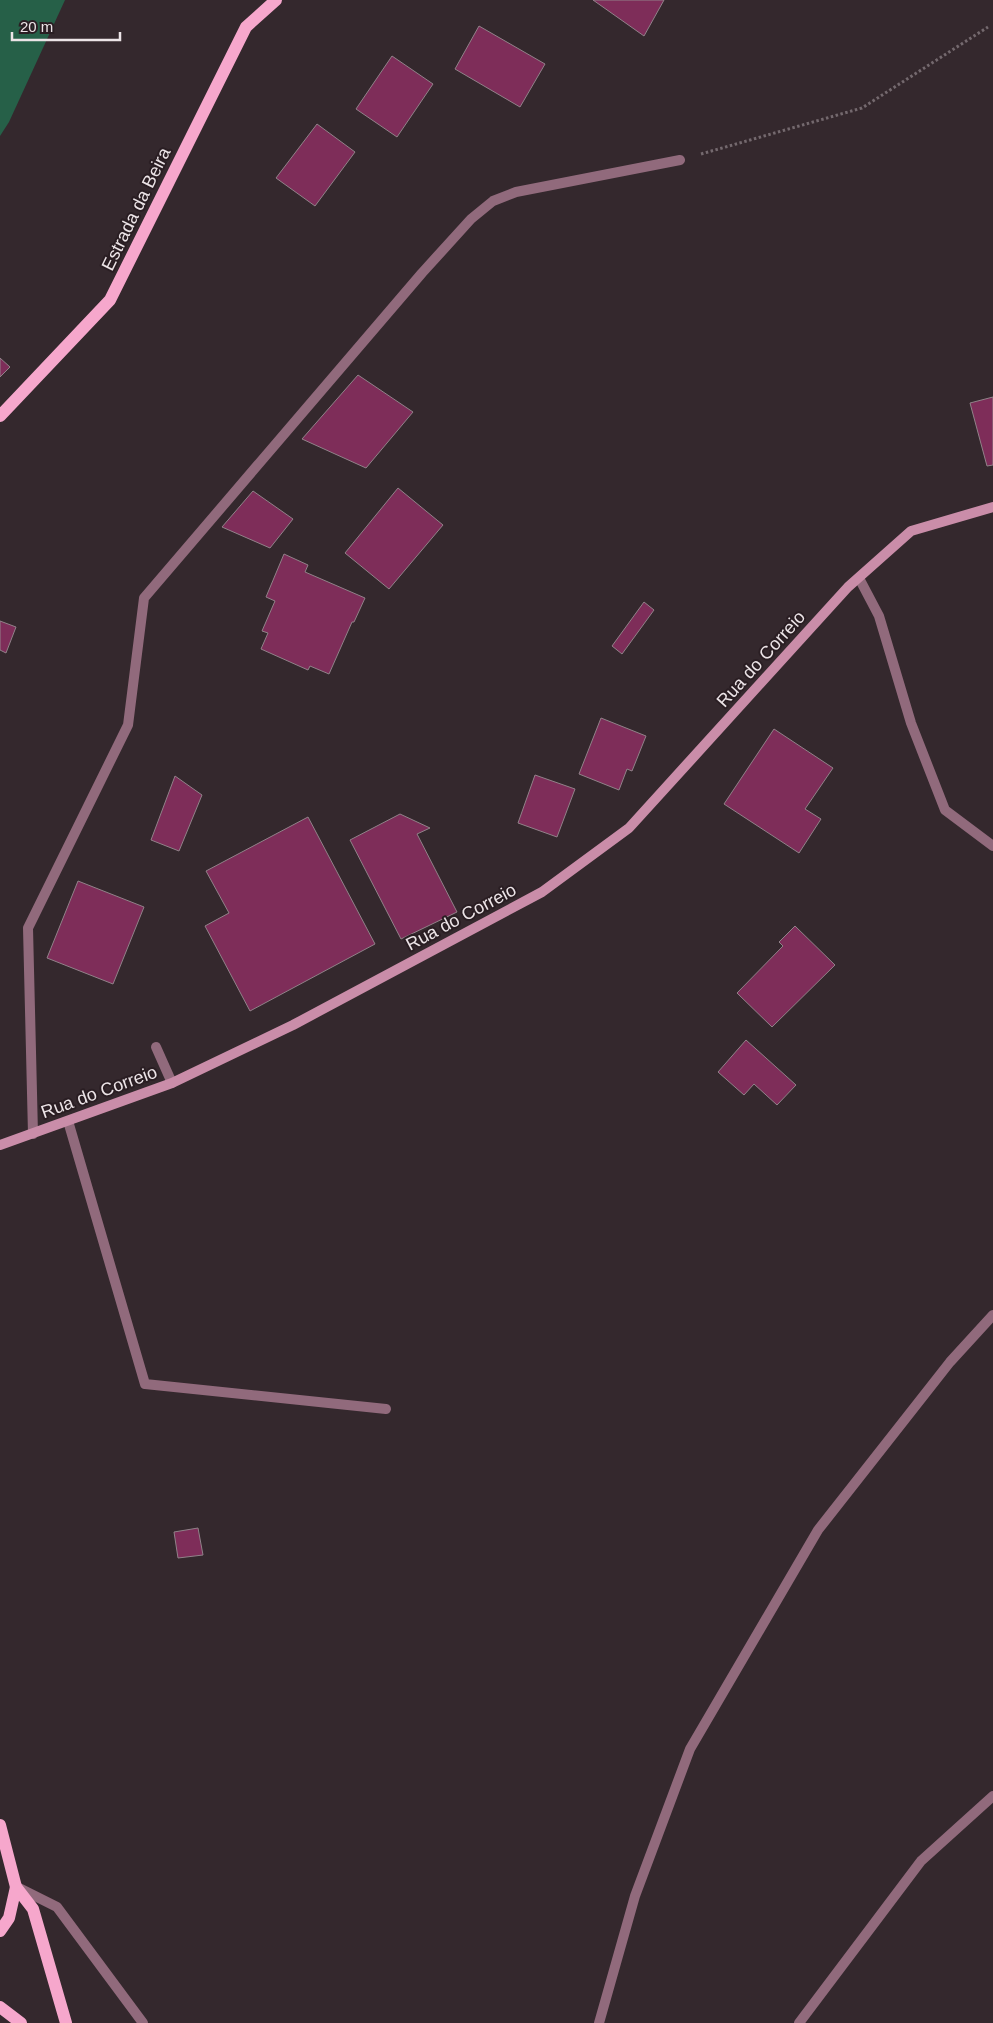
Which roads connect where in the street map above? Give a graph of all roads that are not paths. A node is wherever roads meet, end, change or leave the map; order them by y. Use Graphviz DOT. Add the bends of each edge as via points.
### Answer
graph roads {
  1 [pos="276,0"];
  2 [pos="680,160"];
  3 [pos="0,416"];
  4 [pos="993,507"];
  5 [pos="859,578"];
  6 [pos="993,846"];
  7 [pos="156,1047"];
  8 [pos="172,1084"];
  9 [pos="68,1121"];
  10 [pos="33,1134"];
  11 [pos="0,1146"];
  12 [pos="993,1315"];
  13 [pos="386,1409"];
  14 [pos="993,1796"];
  15 [pos="0,1825"];
  16 [pos="16,1887"];
  17 [pos="0,1930"];
  18 [pos="0,2007"];
  19 [pos="21,2023"];
  20 [pos="66,2023"];
  21 [pos="143,2023"];
  22 [pos="599,2023"];
  23 [pos="799,2023"];
  1 -- 3 [label="main road, Estrada da Beira" via="246,28 110,300"];
  2 -- 10 [label="street" via="516,192 493,201 471,219 422,273 144,598 128,725 28,928"];
  4 -- 5 [label="street, Rua do Correio" via="911,531"];
  5 -- 6 [label="street" via="879,616 911,723 944,810"];
  5 -- 8 [label="street, Rua do Correio" via="629,828 598,852 542,892 293,1025"];
  7 -- 8 [label="street"];
  8 -- 9 [label="street, Rua do Correio"];
  9 -- 10 [label="street, Rua do Correio"];
  9 -- 13 [label="street" via="145,1384"];
  10 -- 11 [label="street, Rua do Correio"];
  12 -- 22 [label="street" via="950,1362 818,1530 690,1748 635,1896"];
  14 -- 23 [label="street" via="920,1861"];
  15 -- 16 [label="main road"];
  16 -- 17 [label="main road" via="9,1918"];
  16 -- 20 [label="main road" via="33,1909"];
  16 -- 21 [label="street" via="57,1907"];
  18 -- 19 [label="main road"];
}
